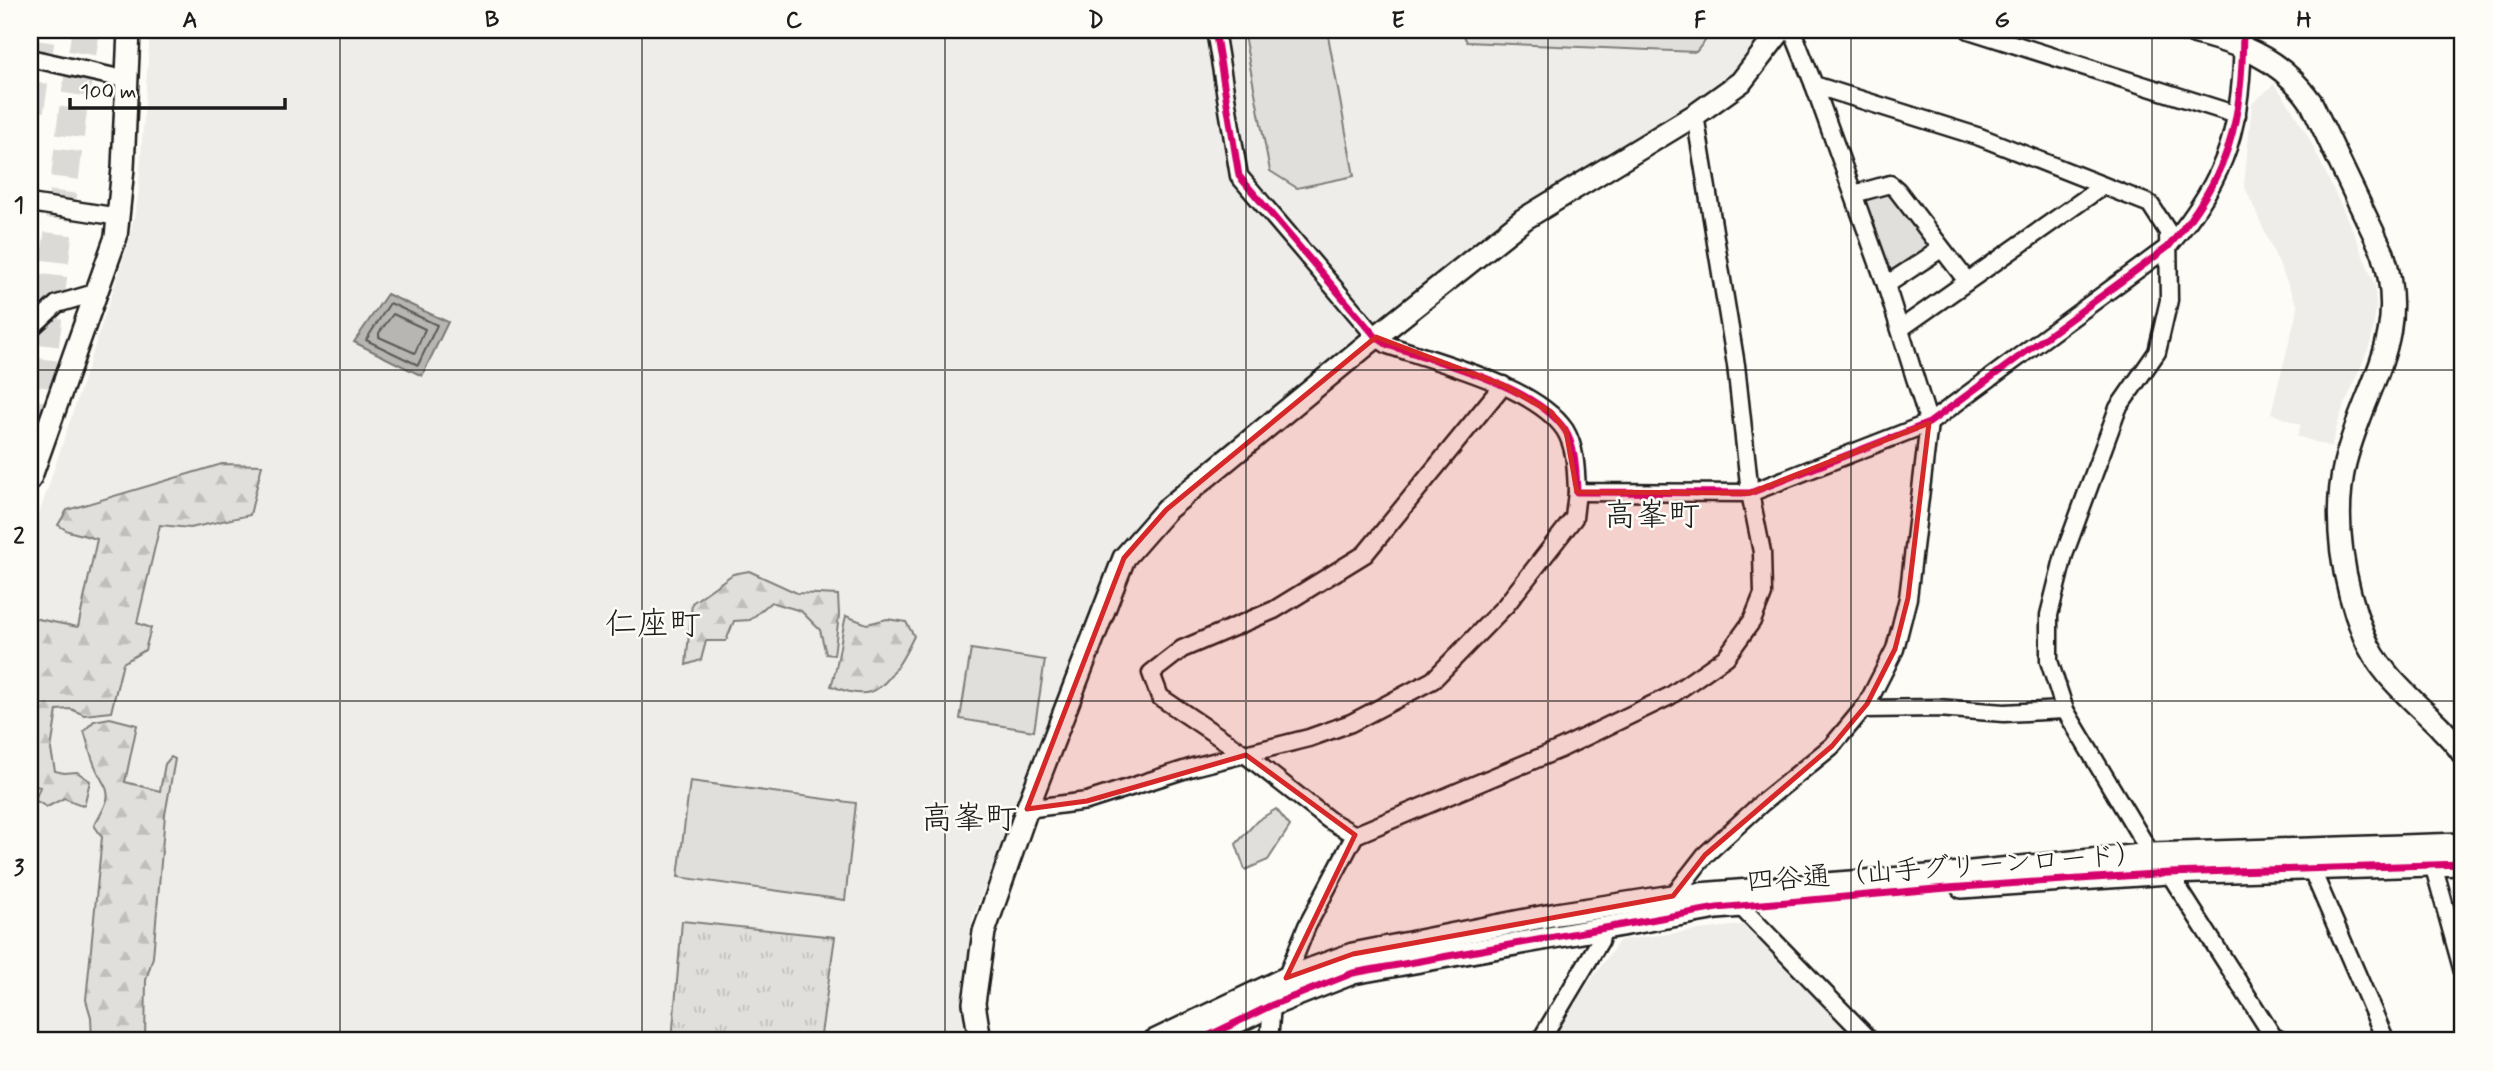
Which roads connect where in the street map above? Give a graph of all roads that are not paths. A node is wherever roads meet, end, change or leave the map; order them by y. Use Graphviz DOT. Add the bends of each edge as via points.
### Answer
graph roads {
  1 [pos="129,30"];
  2 [pos="1215,30"];
  3 [pos="1781,30"];
  4 [pos="1792,30"];
  5 [pos="1969,30"];
  6 [pos="2185,30"];
  7 [pos="2243,38"];
  8 [pos="30,58"];
  9 [pos="128,80"];
  10 [pos="1814,85"];
  11 [pos="1695,115"];
  12 [pos="2237,115"];
  13 [pos="2102,186"];
  14 [pos="1854,194"];
  15 [pos="30,202"];
  16 [pos="119,217"];
  17 [pos="2168,247"];
  18 [pos="1941,248"];
  19 [pos="1967,281"];
  20 [pos="1886,285"];
  21 [pos="98,292"];
  22 [pos="30,329"];
  23 [pos="1900,329"];
  24 [pos="1376,337"];
  25 [pos="1503,385"];
  26 [pos="1929,423"];
  27 [pos="30,479"];
  28 [pos="1577,492"];
  29 [pos="1750,494"];
  30 [pos="1863,709"];
  31 [pos="2065,709"];
  32 [pos="2463,754"];
  33 [pos="1245,755"];
  34 [pos="1027,809"];
  35 [pos="1355,835"];
  36 [pos="2463,844"];
  37 [pos="2151,854"];
  38 [pos="2433,864"];
  39 [pos="2463,864"];
  40 [pos="2311,869"];
  41 [pos="2169,873"];
  42 [pos="1674,896"];
  43 [pos="1740,906"];
  44 [pos="1603,929"];
  45 [pos="2463,972"];
  46 [pos="1286,978"];
  47 [pos="1272,1005"];
  48 [pos="980,1041"];
  49 [pos="1154,1041"];
  50 [pos="1198,1041"];
  51 [pos="1269,1041"];
  52 [pos="1540,1041"];
  53 [pos="1871,1041"];
  54 [pos="2275,1041"];
  55 [pos="2386,1041"];
  1 -- 9 [label="street"];
  2 -- 24 [label="street" via="1239,176"];
  3 -- 11 [label="street" via="1741,82"];
  4 -- 10 [label="street"];
  5 -- 12 [label="street"];
  6 -- 7 [label="street"];
  7 -- 12 [label="street"];
  7 -- 32 [label="street" via="2274,62 2311,102 2390,275 2390,329 2354,433 2340,493 2344,563 2365,640 2387,674"];
  8 -- 9 [label="street"];
  9 -- 16 [label="street"];
  10 -- 13 [label="street" via="1980,137"];
  10 -- 14 [label="street"];
  11 -- 24 [label="street" via="1524,219"];
  11 -- 29 [label="street" via="1736,365"];
  12 -- 17 [label="street" via="2217,180"];
  13 -- 17 [label="street" via="2150,204 2168,232"];
  13 -- 19 [label="street"];
  14 -- 18 [label="street" via="1890,184"];
  14 -- 20 [label="street"];
  15 -- 16 [label="street"];
  16 -- 21 [label="street"];
  17 -- 26 [label="street"];
  17 -- 31 [label="street" via="2169,300 2157,352 2118,408 2064,555 2049,615 2049,661"];
  18 -- 19 [label="street"];
  18 -- 20 [label="street"];
  19 -- 23 [label="street"];
  20 -- 23 [label="street"];
  21 -- 22 [label="street" via="57,304"];
  21 -- 27 [label="street"];
  23 -- 26 [label="street"];
  24 -- 25 [label="street"];
  24 -- 34 [label="street" via="1166,510 1124,558"];
  25 -- 28 [label="street" via="1550,412 1566,431 1575,455"];
  25 -- 33 [label="street" via="1365,554 1274,610 1182,649 1151,673 1160,696"];
  26 -- 29 [label="street"];
  26 -- 30 [label="street" via="1908,598 1895,649"];
  28 -- 29 [label="street"];
  28 -- 33 [label="street" via="1574,518 1506,605 1433,680 1351,723"];
  29 -- 35 [label="street" via="1762,552 1763,594 1752,621 1726,657 1670,696 1597,732"];
  30 -- 31 [label="street" via="2004,713"];
  30 -- 42 [label="street" via="1832,746 1705,855"];
  31 -- 37 [label="street"];
  33 -- 34 [label="street" via="1087,802"];
  33 -- 35 [label="street"];
  34 -- 48 [label="street" via="984,932 974,1003"];
  35 -- 46 [label="street" via="1307,926"];
  36 -- 37 [label="street"];
  37 -- 42 [label="street"];
  38 -- 39 [label="street, 四谷通 （山手グリーンロード）"];
  38 -- 40 [label="street, 四谷通 （山手グリーンロード）"];
  38 -- 45 [label="street"];
  40 -- 41 [label="street, 四谷通 （山手グリーンロード）"];
  40 -- 55 [label="street"];
  41 -- 43 [label="street, 四谷通 （山手グリーンロード）"];
  41 -- 54 [label="street"];
  42 -- 46 [label="street" via="1353,954"];
  43 -- 44 [label="street, 四谷通 （山手グリーンロード）"];
  43 -- 53 [label="street"];
  44 -- 47 [label="street, 四谷通 （山手グリーンロード）" via="1353,973"];
  44 -- 52 [label="street"];
  46 -- 49 [label="street"];
  47 -- 50 [label="street, 四谷通 （山手グリーンロード）"];
  47 -- 51 [label="street"];
}
